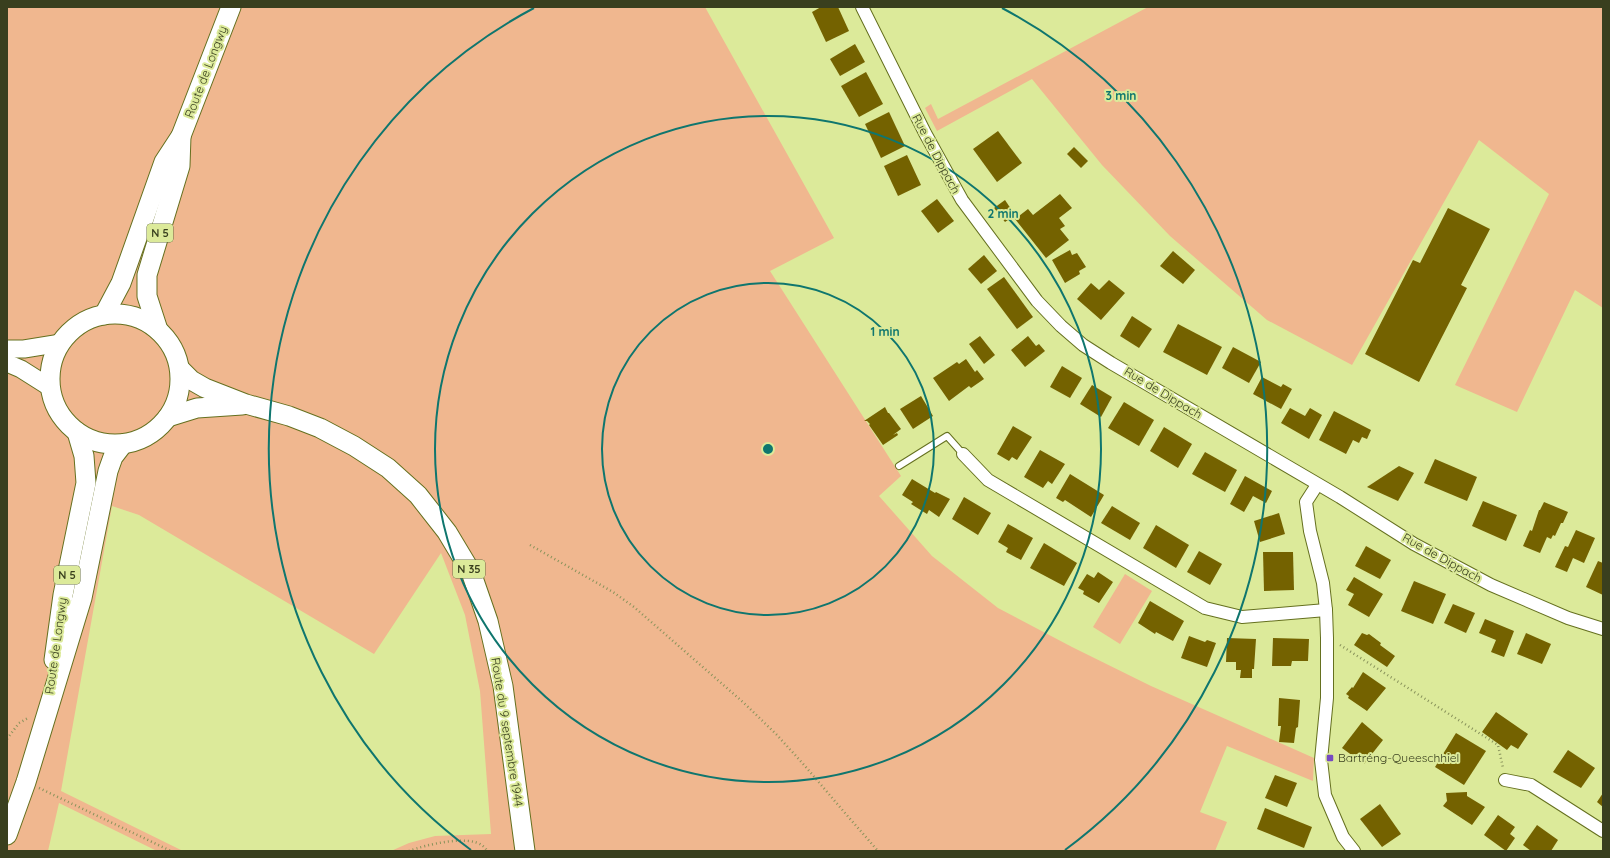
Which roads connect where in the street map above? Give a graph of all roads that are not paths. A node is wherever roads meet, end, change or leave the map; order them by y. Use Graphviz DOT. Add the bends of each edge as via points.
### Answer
graph roads {
  1 [pos="232,7"];
  2 [pos="862,7"];
  3 [pos="182,136"];
  4 [pos="104,315"];
  5 [pos="158,330"];
  6 [pos="61,343"];
  7 [pos="7,349"];
  8 [pos="7,363"];
  9 [pos="180,369"];
  10 [pos="51,388"];
  11 [pos="246,404"];
  12 [pos="168,417"];
  13 [pos="77,432"];
  14 [pos="123,444"];
  15 [pos="963,454"];
  16 [pos="899,466"];
  17 [pos="1317,485"];
  18 [pos="1326,610"];
  19 [pos="1603,629"];
  20 [pos="45,719"];
  21 [pos="1505,780"];
  22 [pos="1603,831"];
  23 [pos="7,835"];
  24 [pos="525,851"];
  25 [pos="1354,851"];
  1 -- 3 [label="main road, Route de Longwy / N 5"];
  2 -- 17 [label="street, Rue de Dippach" via="925,134 962,200 1015,274 1056,321 1083,345 1111,363"];
  3 -- 4 [label="main road, Route de Longwy / N 5" via="164,162 121,283"];
  3 -- 5 [label="main road, Route de Longwy / N 5" via="180,166 148,275 147,296"];
  4 -- 5 [label="main road, N 5" via="132,316"];
  4 -- 6 [label="main road, N 5" via="88,320 73,330"];
  5 -- 9 [label="main road, N 5" via="168,341"];
  6 -- 7 [label="main road"];
  6 -- 10 [label="main road, N 5" via="52,365"];
  8 -- 10 [label="main road"];
  9 -- 11 [label="main road, N 35" via="205,388"];
  9 -- 12 [label="main road, N 5" via="176,402"];
  10 -- 13 [label="main road, N 5" via="64,420"];
  11 -- 12 [label="main road, N 35" via="197,408"];
  11 -- 24 [label="main road, Route du 9 septembre 1944 / N 35" via="320,428 354,446 388,468 418,495 447,532 470,572 488,621 503,686"];
  12 -- 14 [label="main road, N 5" via="156,430 140,439"];
  13 -- 14 [label="main road, N 5" via="91,440"];
  13 -- 20 [label="main road, Route de Longwy / N 5" via="84,456 86,483 63,595"];
  14 -- 20 [label="main road, Route de Longwy / N 5" via="113,457 108,471 82,598"];
  15 -- 16 [label="lane" via="947,436"];
  15 -- 18 [label="street" via="988,480 1205,608 1242,617"];
  17 -- 18 [label="street" via="1306,502"];
  17 -- 19 [label="street, Rue de Dippach" via="1414,544 1491,585 1568,618"];
  18 -- 25 [label="street" via="1327,698 1321,760 1325,795 1343,837"];
  20 -- 23 [label="main road, Route de Longwy / N 5"];
  21 -- 22 [label="street" via="1531,785"];
}
